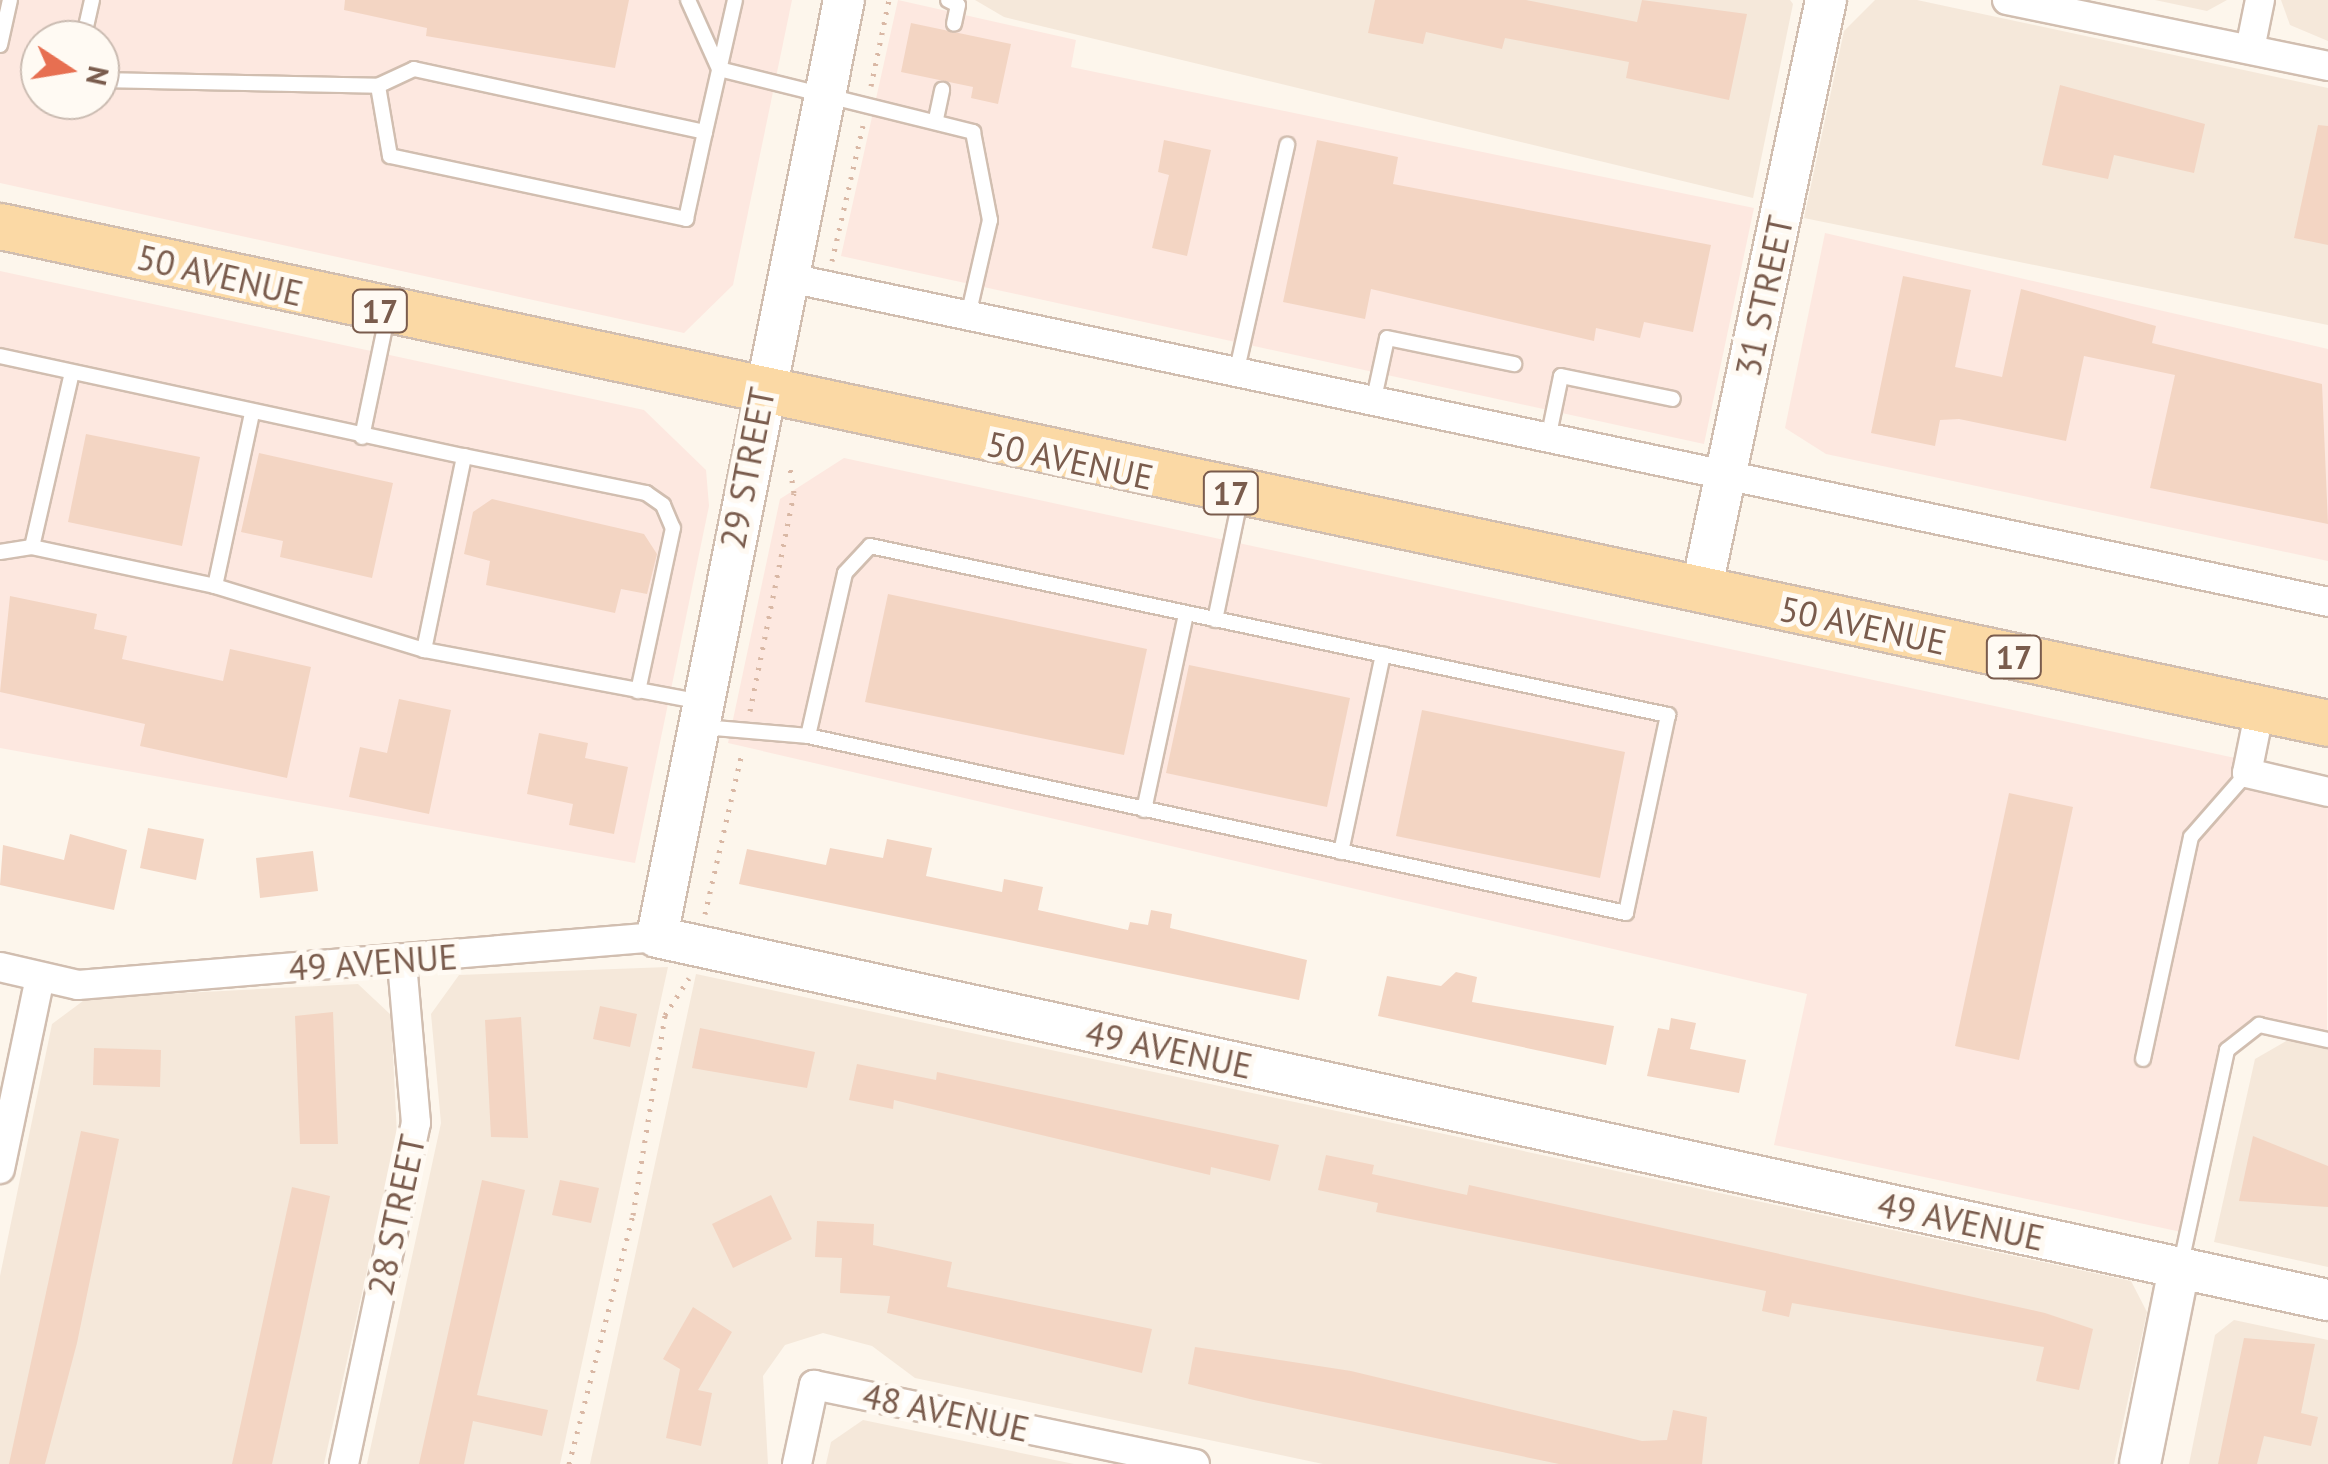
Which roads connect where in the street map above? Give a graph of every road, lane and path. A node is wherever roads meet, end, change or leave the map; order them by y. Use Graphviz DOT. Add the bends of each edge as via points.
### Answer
graph roads {
  1 [pos="10,0"];
  2 [pos="688,0"];
  3 [pos="735,0"];
  4 [pos="844,0"];
  5 [pos="888,0"];
  6 [pos="948,0"];
  7 [pos="1826,0"];
  8 [pos="2007,0"];
  9 [pos="2260,0"];
  10 [pos="954,24"];
  11 [pos="0,45"];
  12 [pos="2250,48"];
  13 [pos="2328,66"];
  14 [pos="719,69"];
  15 [pos="120,80"];
  16 [pos="378,86"];
  17 [pos="942,90"];
  18 [pos="824,93"];
  19 [pos="867,103"];
  20 [pos="936,118"];
  21 [pos="706,132"];
  22 [pos="1287,145"];
  23 [pos="0,226"];
  24 [pos="835,250"];
  25 [pos="785,277"];
  26 [pos="388,312"];
  27 [pos="968,317"];
  28 [pos="0,356"];
  29 [pos="1514,364"];
  30 [pos="72,373"];
  31 [pos="1236,375"];
  32 [pos="760,396"];
  33 [pos="1674,399"];
  34 [pos="1373,403"];
  35 [pos="252,414"];
  36 [pos="362,437"];
  37 [pos="1548,439"];
  38 [pos="464,456"];
  39 [pos="788,466"];
  40 [pos="1726,476"];
  41 [pos="1241,495"];
  42 [pos="32,547"];
  43 [pos="0,552"];
  44 [pos="215,586"];
  45 [pos="1701,591"];
  46 [pos="2328,602"];
  47 [pos="1186,614"];
  48 [pos="1216,620"];
  49 [pos="424,650"];
  50 [pos="1383,654"];
  51 [pos="638,691"];
  52 [pos="2260,709"];
  53 [pos="699,714"];
  54 [pos="2328,723"];
  55 [pos="745,734"];
  56 [pos="808,736"];
  57 [pos="2247,773"];
  58 [pos="2328,792"];
  59 [pos="1144,810"];
  60 [pos="1341,852"];
  61 [pos="712,909"];
  62 [pos="657,937"];
  63 [pos="402,963"];
  64 [pos="0,967"];
  65 [pos="690,974"];
  66 [pos="40,977"];
  67 [pos="2328,1040"];
  68 [pos="2144,1059"];
  69 [pos="0,1169"];
  70 [pos="2180,1268"];
  71 [pos="2328,1300"];
  72 [pos="344,1464"];
  73 [pos="569,1464"];
  74 [pos="796,1464"];
  75 [pos="1196,1464"];
  76 [pos="2140,1464"];
  1 -- 11 [label="lane"];
  2 -- 14 [label="lane"];
  3 -- 14 [label="lane"];
  4 -- 18 [label="street, 29 STREET"];
  5 -- 19 [label="path"];
  6 -- 10 [label="lane" via="958,5"];
  7 -- 40 [label="street, 31 STREET"];
  8 -- 12 [label="street"];
  9 -- 12 [label="street"];
  12 -- 13 [label="street"];
  14 -- 18 [label="lane"];
  14 -- 21 [label="lane"];
  15 -- 16 [label="lane"];
  16 -- 21 [label="lane" via="414,69"];
  16 -- 21 [label="lane" via="390,156 686,218"];
  17 -- 20 [label="lane"];
  18 -- 19 [label="lane"];
  18 -- 25 [label="street, 29 STREET"];
  19 -- 20 [label="lane"];
  19 -- 24 [label="path"];
  20 -- 27 [label="lane" via="974,132 990,220"];
  22 -- 31 [label="lane"];
  23 -- 26 [label="main road, 50 AVENUE / 17"];
  25 -- 27 [label="street"];
  25 -- 32 [label="street, 29 STREET"];
  26 -- 32 [label="main road, 50 AVENUE / 17"];
  26 -- 36 [label="lane"];
  27 -- 31 [label="street"];
  28 -- 30 [label="lane"];
  29 -- 34 [label="lane" via="1388,338"];
  30 -- 35 [label="lane"];
  30 -- 42 [label="lane"];
  31 -- 34 [label="street"];
  32 -- 41 [label="main road, 50 AVENUE / 17"];
  32 -- 53 [label="street, 29 STREET"];
  33 -- 37 [label="lane" via="1561,376"];
  34 -- 37 [label="street"];
  35 -- 36 [label="lane"];
  35 -- 44 [label="lane"];
  36 -- 38 [label="lane"];
  37 -- 40 [label="street"];
  38 -- 49 [label="lane"];
  38 -- 51 [label="lane" via="646,493 662,505 673,528"];
  39 -- 55 [label="path" via="794,494"];
  40 -- 45 [label="street, 31 STREET"];
  40 -- 46 [label="street"];
  41 -- 45 [label="main road, 50 AVENUE / 17"];
  41 -- 48 [label="lane"];
  42 -- 43 [label="lane"];
  42 -- 44 [label="lane"];
  44 -- 49 [label="lane"];
  45 -- 52 [label="main road, 50 AVENUE / 17"];
  47 -- 48 [label="lane"];
  47 -- 56 [label="lane" via="870,546 845,573"];
  47 -- 59 [label="lane"];
  48 -- 50 [label="lane"];
  49 -- 51 [label="lane"];
  50 -- 60 [label="lane"];
  50 -- 60 [label="lane" via="1668,715 1660,753 1626,913"];
  51 -- 53 [label="lane"];
  52 -- 54 [label="main road, 50 AVENUE / 17"];
  52 -- 57 [label="street"];
  53 -- 55 [label="lane"];
  53 -- 62 [label="street, 29 STREET"];
  55 -- 56 [label="lane"];
  55 -- 61 [label="path"];
  56 -- 59 [label="lane"];
  57 -- 58 [label="street"];
  57 -- 68 [label="lane" via="2191,837"];
  59 -- 60 [label="lane"];
  62 -- 63 [label="street, 49 AVENUE"];
  62 -- 70 [label="street, 49 AVENUE"];
  63 -- 66 [label="street, 49 AVENUE" via="78,985"];
  63 -- 72 [label="street, 28 STREET" via="416,1123"];
  64 -- 66 [label="street, 49 AVENUE"];
  65 -- 73 [label="path" via="686,994 664,1015 633,1215"];
  66 -- 69 [label="street"];
  67 -- 70 [label="lane" via="2259,1025 2228,1050"];
  70 -- 71 [label="street, 49 AVENUE"];
  70 -- 76 [label="street"];
  74 -- 75 [label="street, 48 AVENUE" via="814,1384"];
}
